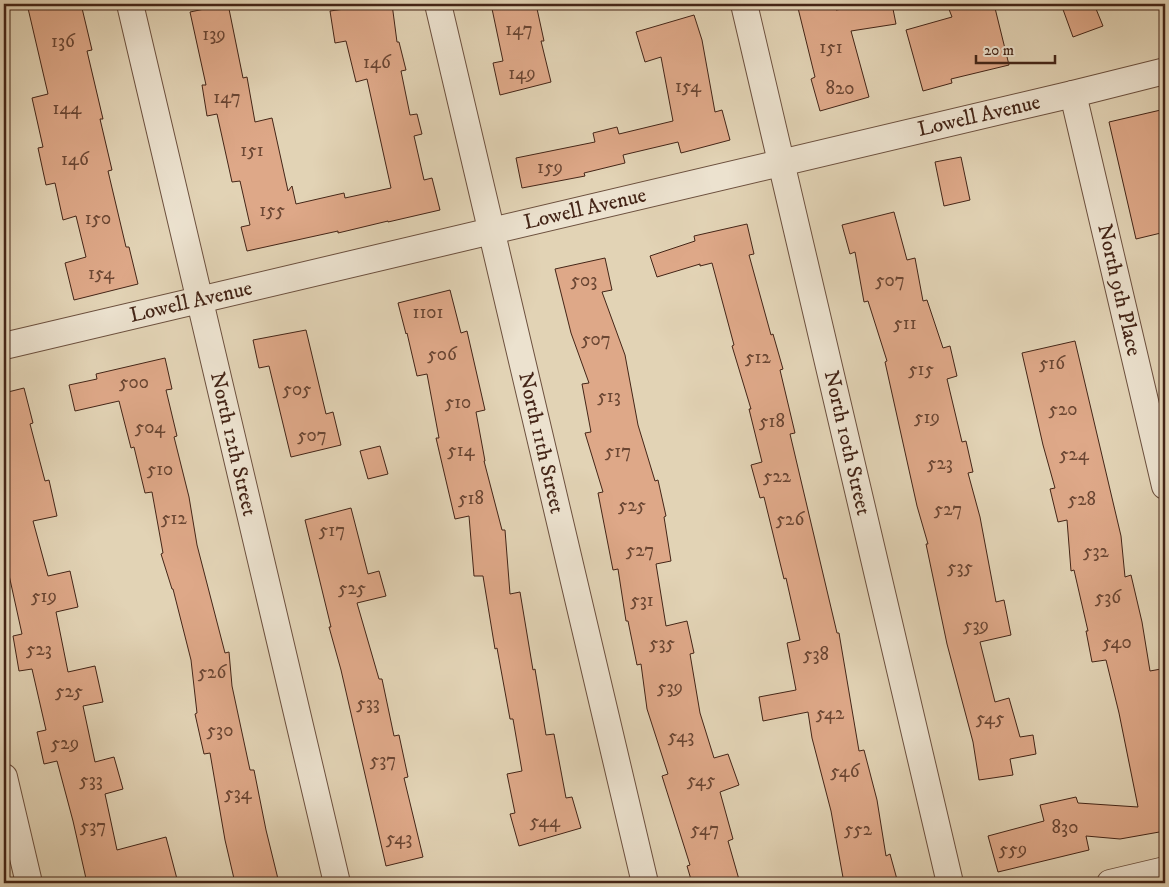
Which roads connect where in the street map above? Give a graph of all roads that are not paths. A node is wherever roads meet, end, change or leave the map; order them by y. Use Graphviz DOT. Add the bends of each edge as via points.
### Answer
graph roads {
  1 [pos="130,4"];
  2 [pos="438,4"];
  3 [pos="744,4"];
  4 [pos="1165,71"];
  5 [pos="1073,94"];
  6 [pos="781,163"];
  7 [pos="492,231"];
  8 [pos="200,300"];
  9 [pos="4,346"];
  10 [pos="1165,486"];
  11 [pos="4,777"];
  12 [pos="1165,870"];
  13 [pos="29,883"];
  14 [pos="337,883"];
  15 [pos="645,883"];
  16 [pos="950,883"];
  17 [pos="1110,883"];
  1 -- 8 [label="street, North 12th Street"];
  2 -- 7 [label="street, North 11th Street"];
  3 -- 6 [label="street, North 10th Street"];
  4 -- 5 [label="street, Lowell Avenue"];
  5 -- 6 [label="street, Lowell Avenue"];
  5 -- 10 [label="street, North 9th Place"];
  6 -- 7 [label="street, Lowell Avenue"];
  6 -- 16 [label="street, North 10th Street"];
  7 -- 8 [label="street, Lowell Avenue"];
  7 -- 15 [label="street, North 11th Street"];
  8 -- 9 [label="street, Lowell Avenue"];
  8 -- 14 [label="street, North 12th Street"];
  11 -- 13 [label="street"];
  12 -- 17 [label="street"];
}
